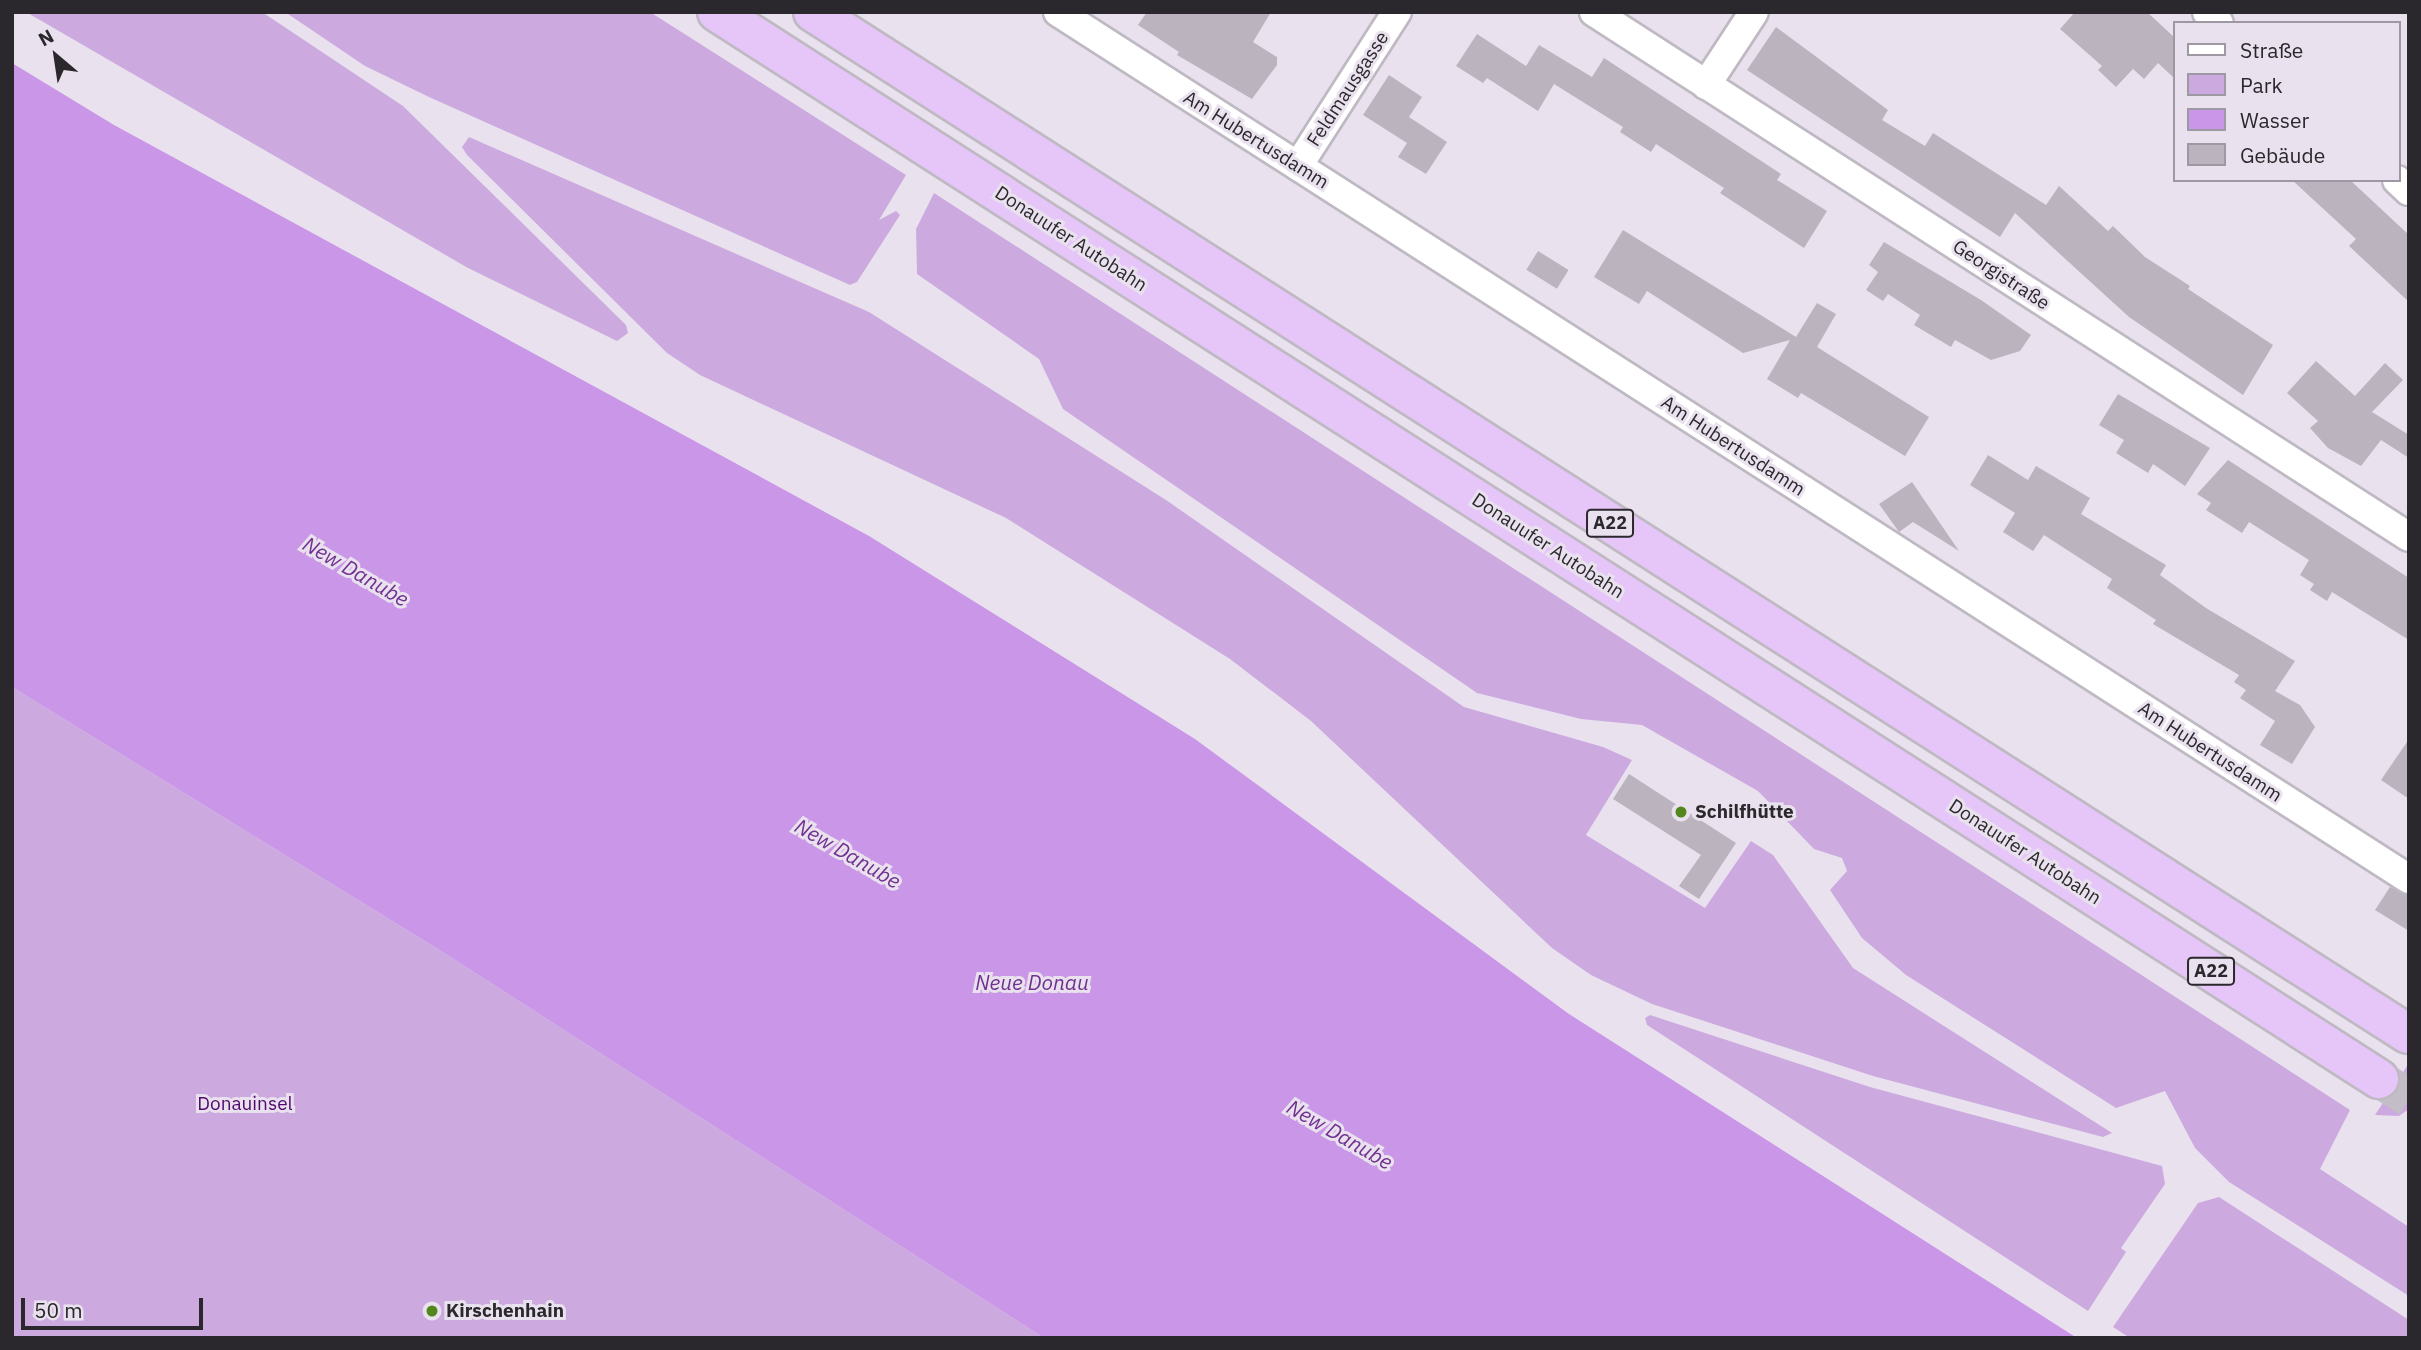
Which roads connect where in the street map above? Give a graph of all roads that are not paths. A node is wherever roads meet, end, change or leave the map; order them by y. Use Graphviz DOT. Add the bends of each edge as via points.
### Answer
graph roads {
  1 [pos="717,12"];
  2 [pos="813,12"];
  3 [pos="1058,12"];
  4 [pos="1397,12"];
  5 [pos="1594,12"];
  6 [pos="1754,12"];
  7 [pos="1706,85"];
  8 [pos="1298,166"];
  9 [pos="2409,537"];
  10 [pos="2409,879"];
  11 [pos="2408,1034"];
  12 [pos="2379,1079"];
  1 -- 12 [label="highway, Donauufer Autobahn / A22"];
  2 -- 11 [label="highway, A22"];
  3 -- 8 [label="street, Am Hubertusdamm"];
  4 -- 8 [label="street, Feldmausgasse"];
  5 -- 7 [label="street, Georgistraße"];
  6 -- 7 [label="street"];
  7 -- 9 [label="street, Georgistraße"];
  8 -- 10 [label="street, Am Hubertusdamm"];
}
